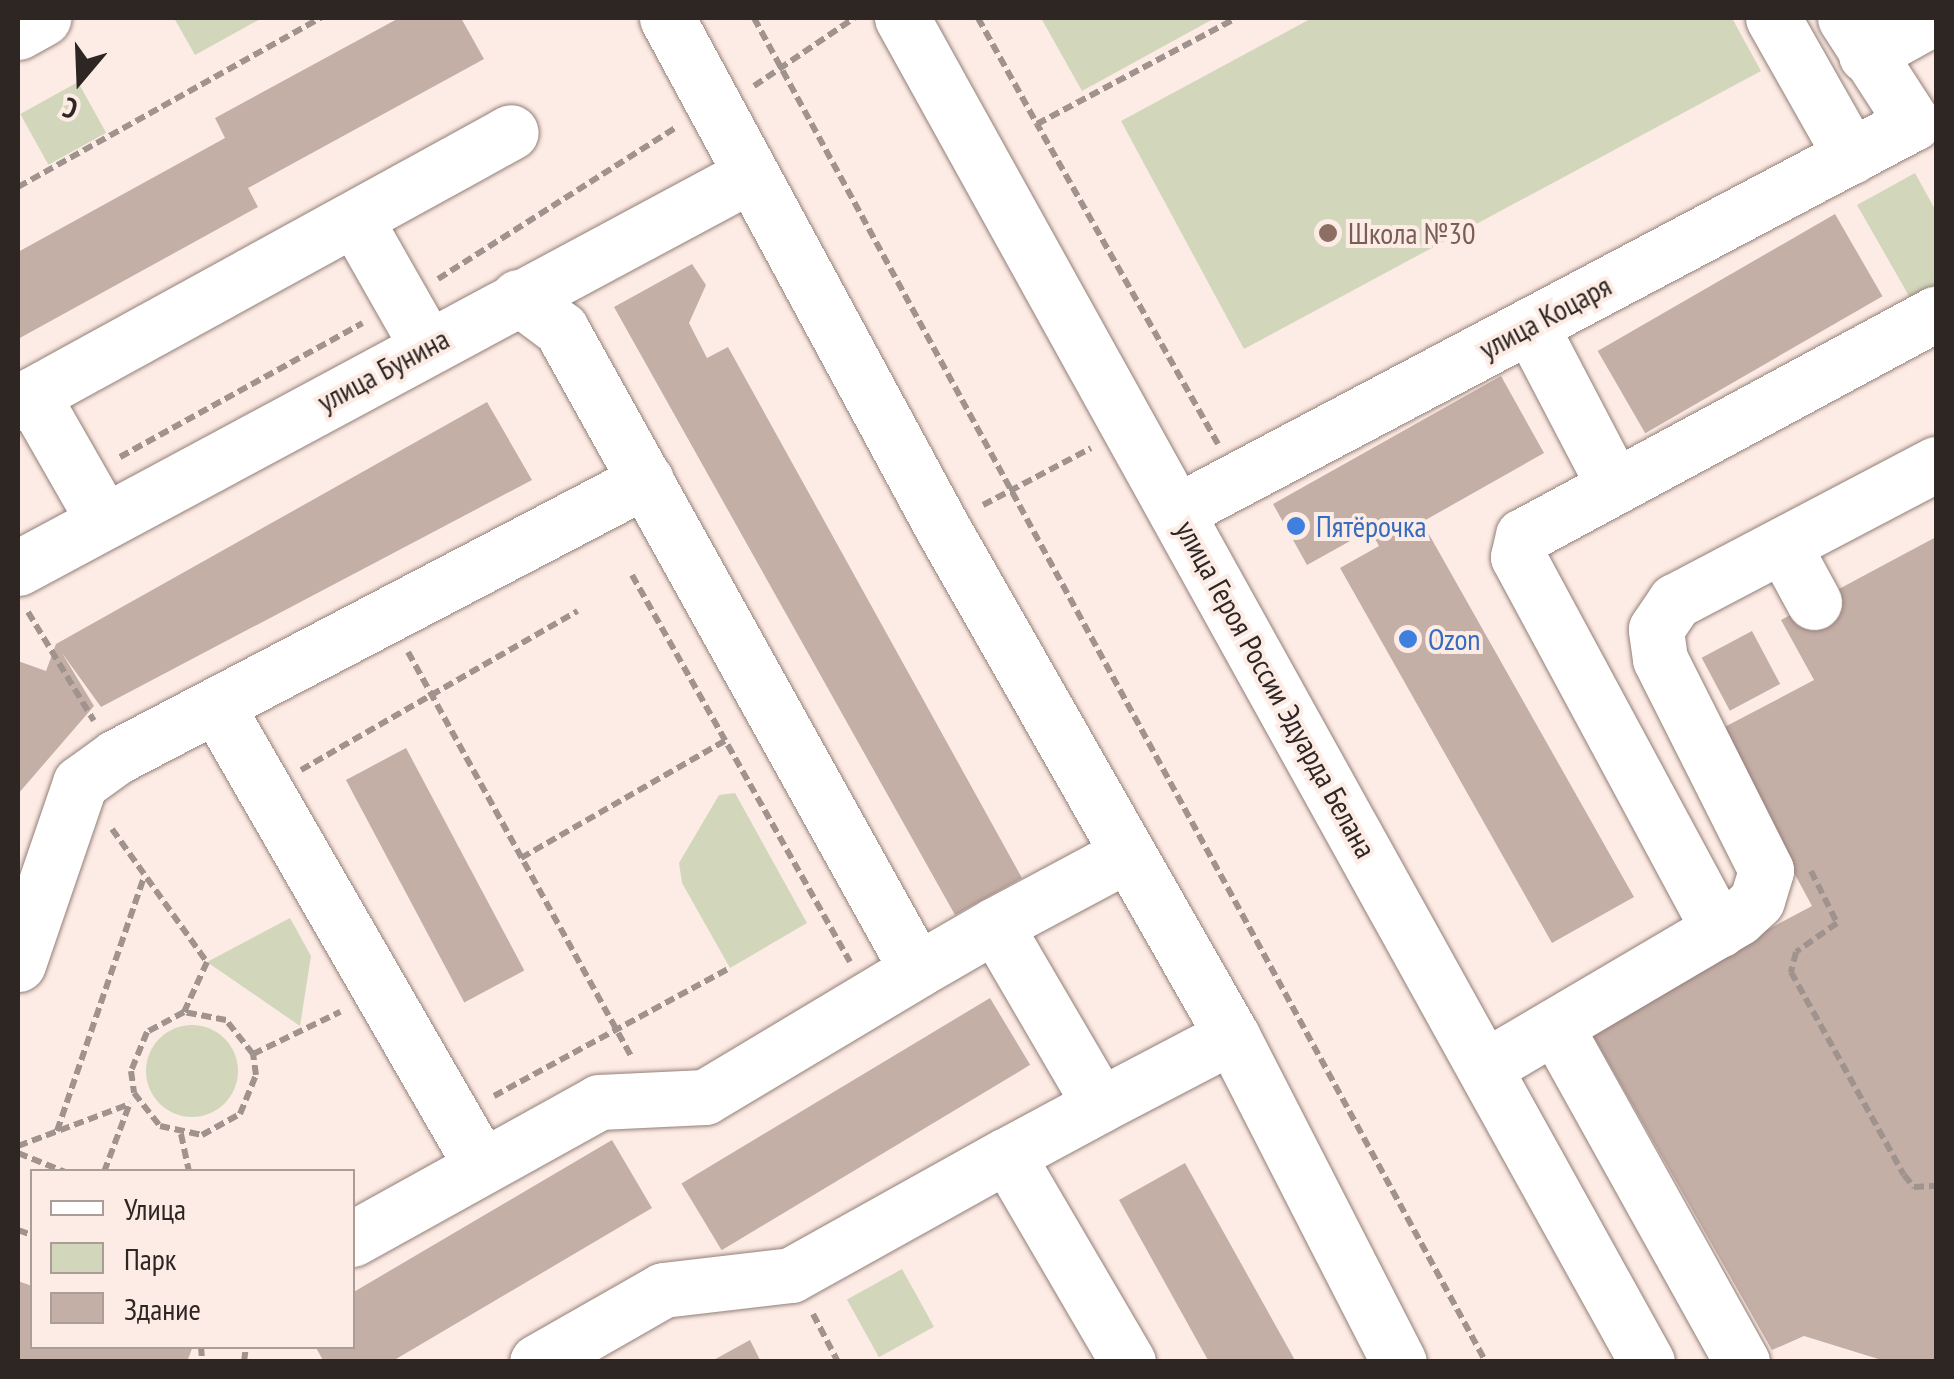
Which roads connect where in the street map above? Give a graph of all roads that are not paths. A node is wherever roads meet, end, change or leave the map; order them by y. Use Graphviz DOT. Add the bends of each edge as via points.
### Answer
graph roads {
  1 [pos="43,18"];
  2 [pos="666,18"];
  3 [pos="902,18"];
  4 [pos="1773,18"];
  5 [pos="1932,18"];
  6 [pos="18,32"];
  7 [pos="1856,36"];
  8 [pos="512,132"];
  9 [pos="1852,156"];
  10 [pos="750,175"];
  11 [pos="355,219"];
  12 [pos="518,296"];
  13 [pos="1935,320"];
  14 [pos="1530,325"];
  15 [pos="427,346"];
  16 [pos="25,398"];
  17 [pos="1936,464"];
  18 [pos="646,480"];
  19 [pos="1613,484"];
  20 [pos="1178,511"];
  21 [pos="104,521"];
  22 [pos="1783,544"];
  23 [pos="20,586"];
  24 [pos="1814,602"];
  25 [pos="216,705"];
  26 [pos="1128,854"];
  27 [pos="1770,893"];
  28 [pos="995,925"];
  29 [pos="18,964"];
  30 [pos="917,970"];
  31 [pos="1554,1026"];
  32 [pos="1232,1036"];
  33 [pos="1485,1067"];
  34 [pos="1100,1105"];
  35 [pos="1007,1156"];
  36 [pos="481,1165"];
  37 [pos="355,1236"];
  38 [pos="592,1348"];
  39 [pos="537,1362"];
  40 [pos="1128,1362"];
  41 [pos="1399,1362"];
  42 [pos="1647,1362"];
  43 [pos="1742,1362"];
  1 -- 6 [label="street"];
  2 -- 10 [label="street"];
  3 -- 20 [label="street, улица Героя России Эдуарда Белана"];
  4 -- 9 [label="street"];
  5 -- 7 [label="street"];
  7 -- 9 [label="street, улица Коцаря" via="1913,124"];
  8 -- 11 [label="street"];
  9 -- 14 [label="street, улица Коцаря"];
  10 -- 12 [label="street, улица Бунина"];
  10 -- 26 [label="street"];
  11 -- 15 [label="street"];
  11 -- 16 [label="street"];
  12 -- 15 [label="street, улица Бунина"];
  12 -- 18 [label="street" via="561,328"];
  13 -- 19 [label="street"];
  14 -- 19 [label="street"];
  14 -- 20 [label="street, улица Коцаря"];
  15 -- 21 [label="street, улица Бунина"];
  16 -- 21 [label="street"];
  17 -- 22 [label="street"];
  18 -- 25 [label="street"];
  18 -- 30 [label="street"];
  19 -- 27 [label="street" via="1523,536 1518,557"];
  20 -- 33 [label="street, улица Героя России Эдуарда Белана"];
  21 -- 23 [label="street, улица Бунина"];
  22 -- 24 [label="street"];
  22 -- 27 [label="street" via="1675,601 1656,629 1660,660 1766,870"];
  25 -- 29 [label="street" via="116,756 80,783"];
  25 -- 36 [label="street"];
  26 -- 28 [label="street"];
  26 -- 32 [label="street"];
  27 -- 31 [label="street"];
  28 -- 30 [label="street"];
  28 -- 34 [label="street"];
  30 -- 36 [label="street" via="706,1097 599,1102"];
  31 -- 33 [label="street"];
  31 -- 43 [label="street"];
  32 -- 34 [label="street"];
  32 -- 41 [label="street"];
  33 -- 42 [label="street, улица Героя России Эдуарда Белана"];
  34 -- 35 [label="street"];
  35 -- 38 [label="street" via="791,1275 662,1290"];
  35 -- 40 [label="street"];
  36 -- 37 [label="street"];
  38 -- 39 [label="street"];
}
